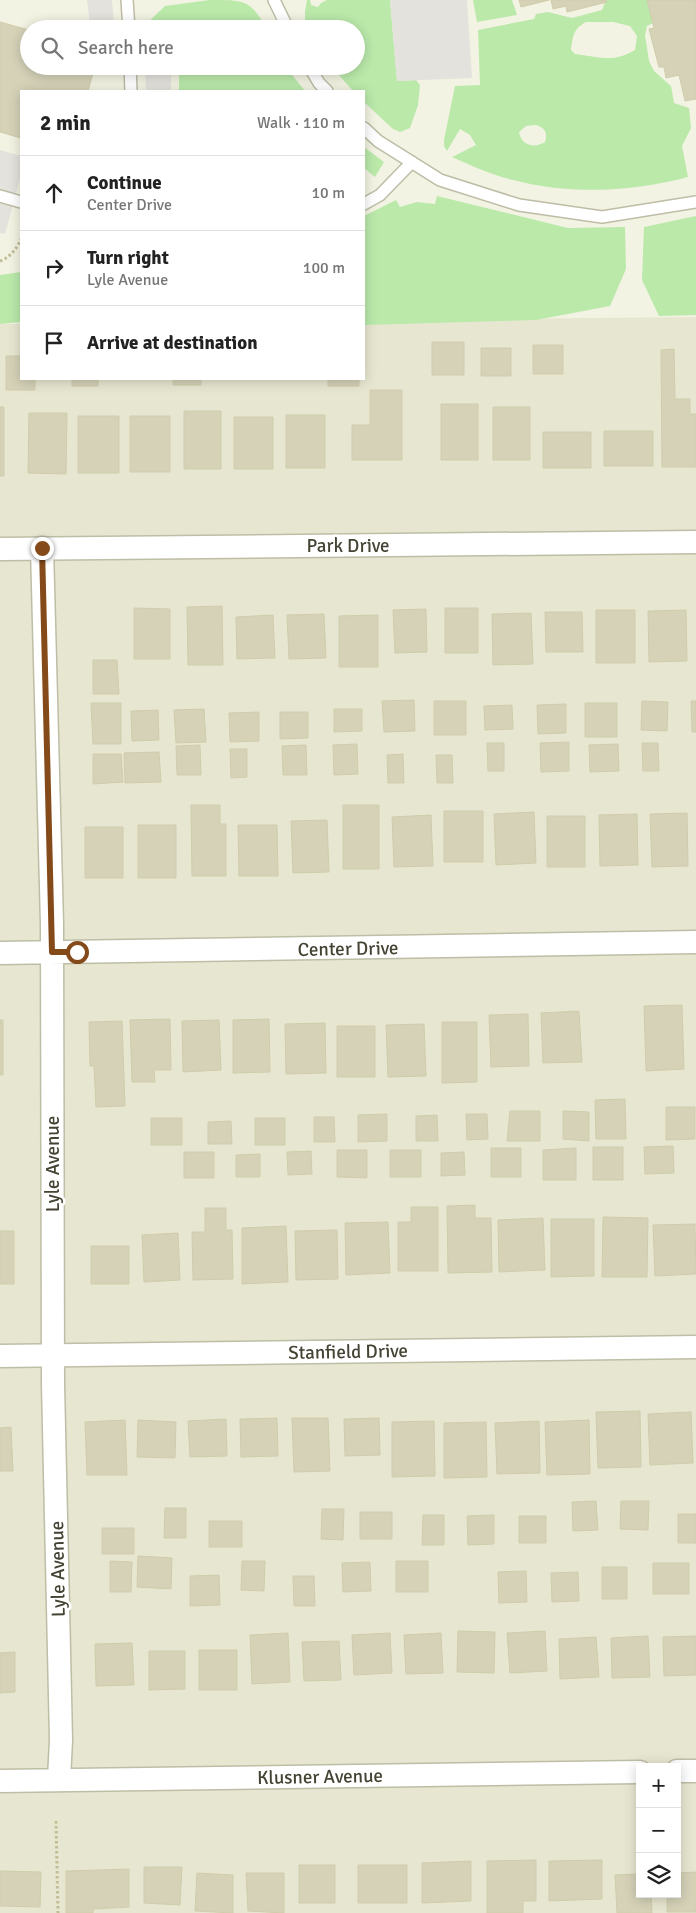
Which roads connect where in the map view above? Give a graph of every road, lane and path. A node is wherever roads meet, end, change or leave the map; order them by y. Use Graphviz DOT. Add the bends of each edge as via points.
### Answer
graph roads {
  1 [pos="127,0"];
  2 [pos="274,0"];
  3 [pos="128,20"];
  4 [pos="284,20"];
  5 [pos="130,75"];
  6 [pos="314,75"];
  7 [pos="131,90"];
  8 [pos="326,90"];
  9 [pos="365,129"];
  10 [pos="412,162"];
  11 [pos="0,196"];
  12 [pos="20,202"];
  13 [pos="696,202"];
  14 [pos="365,204"];
  15 [pos="20,241"];
  16 [pos="0,261"];
  17 [pos="696,542"];
  18 [pos="42,548"];
  19 [pos="0,549"];
  20 [pos="696,942"];
  21 [pos="52,952"];
  22 [pos="0,953"];
  23 [pos="696,1347"];
  24 [pos="53,1355"];
  25 [pos="0,1356"];
  26 [pos="681,1771"];
  27 [pos="696,1771"];
  28 [pos="636,1772"];
  29 [pos="59,1780"];
  30 [pos="0,1781"];
  31 [pos="56,1821"];
  32 [pos="58,1913"];
  1 -- 3 [label="lane"];
  2 -- 4 [label="lane"];
  5 -- 7 [label="lane"];
  6 -- 8 [label="lane"];
  9 -- 10 [label="lane"];
  10 -- 13 [label="lane" via="440,180 520,205 602,217"];
  10 -- 14 [label="lane" via="380,196"];
  11 -- 12 [label="lane"];
  15 -- 16 [label="path" via="13,253"];
  17 -- 18 [label="street, Park Drive"];
  18 -- 19 [label="street, Park Drive"];
  18 -- 21 [label="street, Lyle Avenue"];
  20 -- 21 [label="street, Center Drive"];
  21 -- 22 [label="street, Center Drive"];
  21 -- 24 [label="street, Lyle Avenue"];
  23 -- 24 [label="street, Stanfield Drive"];
  24 -- 25 [label="street, Stanfield Drive"];
  24 -- 29 [label="street, Lyle Avenue" via="61,1730"];
  26 -- 27 [label="street"];
  28 -- 29 [label="street, Klusner Avenue"];
  29 -- 30 [label="street, Klusner Avenue"];
  31 -- 32 [label="path"];
}
